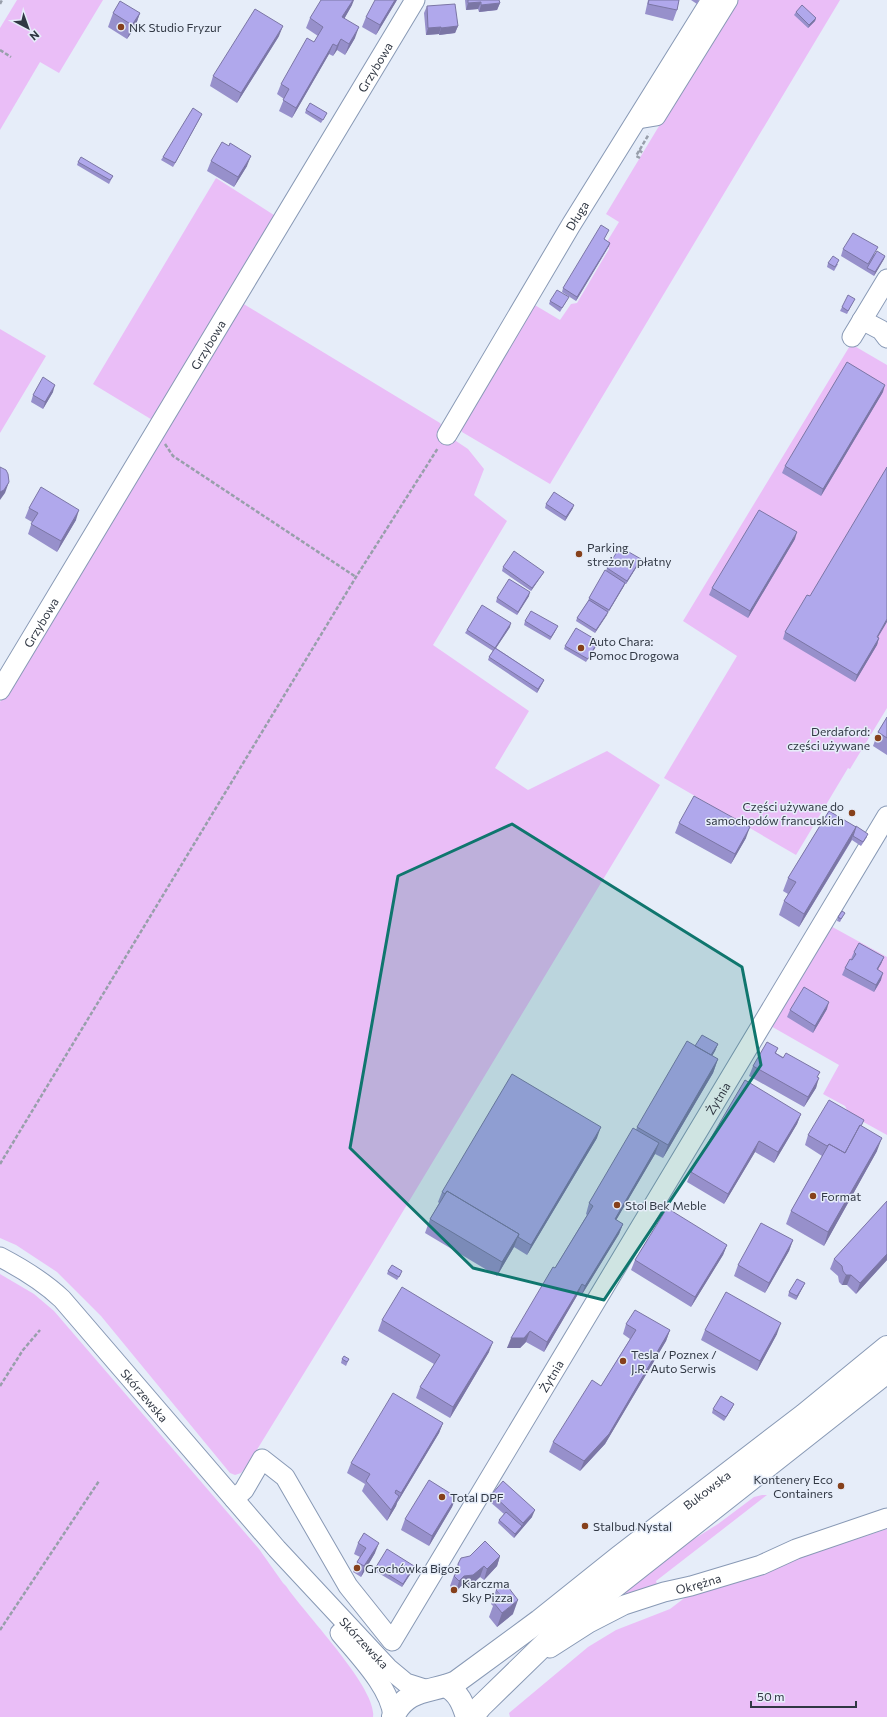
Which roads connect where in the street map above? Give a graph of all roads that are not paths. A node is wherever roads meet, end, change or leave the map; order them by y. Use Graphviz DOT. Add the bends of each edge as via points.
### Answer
graph roads {
  1 [pos="414,0"];
  2 [pos="711,0"];
  3 [pos="728,0"];
  4 [pos="638,119"];
  5 [pos="887,279"];
  6 [pos="862,320"];
  7 [pos="852,337"];
  8 [pos="887,338"];
  9 [pos="447,435"];
  10 [pos="0,690"];
  11 [pos="887,816"];
  12 [pos="0,1257"];
  13 [pos="887,1347"];
  14 [pos="887,1372"];
  15 [pos="234,1499"];
  16 [pos="887,1518"];
  17 [pos="276,1549"];
  18 [pos="392,1641"];
  19 [pos="380,1659"];
  20 [pos="518,1668"];
  21 [pos="437,1688"];
  22 [pos="393,1717"];
  23 [pos="467,1717"];
  24 [pos="472,1717"];
  1 -- 10 [label="street, Grzybowa"];
  2 -- 4 [label="street, Długa"];
  3 -- 4 [label="street" via="656,116"];
  4 -- 9 [label="street, Długa"];
  5 -- 6 [label="street"];
  6 -- 7 [label="street"];
  6 -- 8 [label="street" via="881,330"];
  11 -- 18 [label="street, Żytnia"];
  12 -- 15 [label="street, Skórzewska" via="30,1273 62,1299"];
  13 -- 21 [label="main road, Bukowska" via="804,1415 539,1621 466,1675"];
  14 -- 20 [label="main road, Bukowska" via="558,1631"];
  15 -- 17 [label="street, Skórzewska"];
  15 -- 18 [label="street" via="244,1490 262,1459 280,1472 348,1586"];
  16 -- 20 [label="street, Okrężna" via="796,1549 761,1565 624,1605"];
  17 -- 19 [label="street, Skórzewska"];
  17 -- 22 [label="street, Skórzewska" via="381,1685 391,1704"];
  18 -- 19 [label="street, Żytnia"];
  19 -- 21 [label="street, Skórzewska" via="406,1683"];
  20 -- 24 [label="main road, Bukowska"];
  21 -- 22 [label="main road, Bukowska" via="414,1694 399,1706"];
  21 -- 23 [label="main road" via="454,1692 460,1698"];
}
